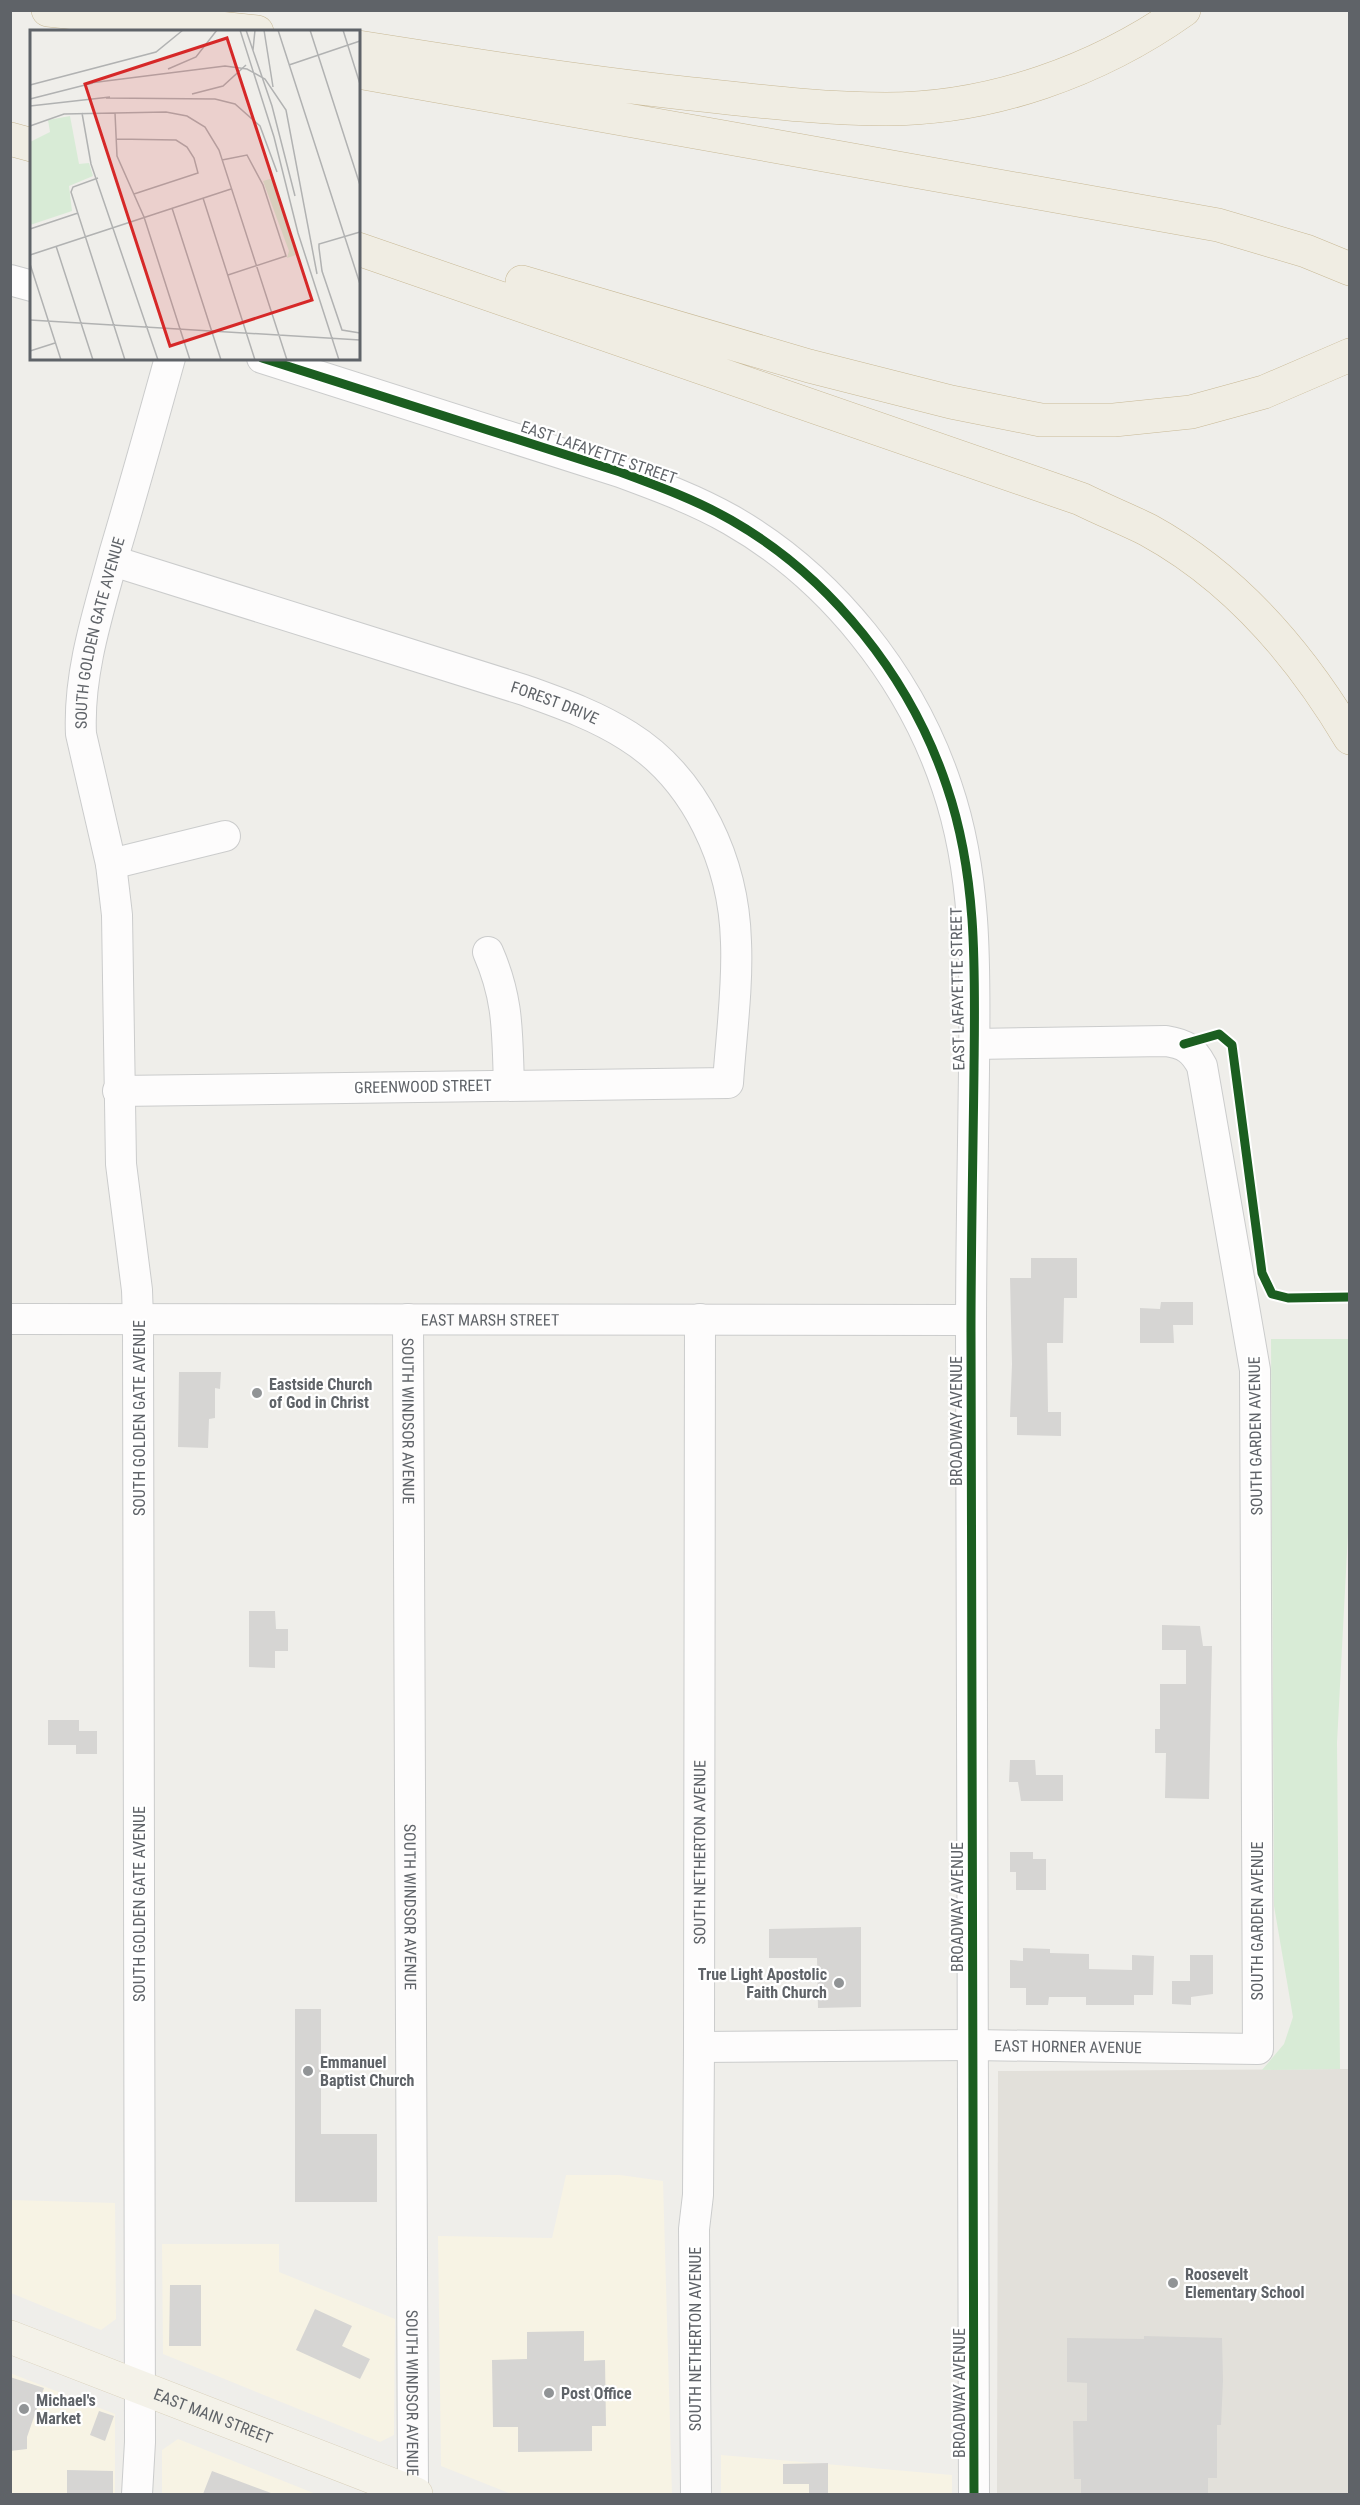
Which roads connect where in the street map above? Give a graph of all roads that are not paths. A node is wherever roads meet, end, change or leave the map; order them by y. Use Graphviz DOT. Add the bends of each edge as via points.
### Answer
graph roads {
  1 [pos="1184,10"];
  2 [pos="50,11"];
  3 [pos="140,30"];
  4 [pos="237,30"];
  5 [pos="360,47"];
  6 [pos="360,72"];
  7 [pos="10,139"];
  8 [pos="30,144"];
  9 [pos="360,237"];
  10 [pos="360,250"];
  11 [pos="1350,269"];
  12 [pos="10,280"];
  13 [pos="30,285"];
  14 [pos="1350,355"];
  15 [pos="169,360"];
  16 [pos="268,360"];
  17 [pos="113,561"];
  18 [pos="1350,738"];
  19 [pos="225,836"];
  20 [pos="111,864"];
  21 [pos="488,952"];
  22 [pos="974,1044"];
  23 [pos="728,1083"];
  24 [pos="509,1085"];
  25 [pos="118,1091"];
  26 [pos="10,1319"];
  27 [pos="138,1319"];
  28 [pos="408,1319"];
  29 [pos="700,1319"];
  30 [pos="971,1320"];
  31 [pos="972,2045"];
  32 [pos="699,2047"];
  33 [pos="1258,2049"];
  34 [pos="10,2337"];
  35 [pos="138,2387"];
  36 [pos="136,2494"];
  37 [pos="414,2494"];
  38 [pos="696,2494"];
  39 [pos="974,2494"];
  1 -- 5 [label="highway" via="1118,50 1036,84 939,106 888,109 784,104 558,79"];
  2 -- 3 [label="highway"];
  2 -- 4 [label="highway"];
  6 -- 11 [label="highway" via="1218,225 1306,251"];
  7 -- 8 [label="highway"];
  9 -- 14 [label="highway" via="809,366 1041,420 1114,420 1191,412 1264,392"];
  10 -- 18 [label="highway" via="1070,495 1148,530 1199,563 1276,634 1310,675"];
  12 -- 13 [label="street"];
  15 -- 17 [label="street, SOUTH GOLDEN GATE AVENUE"];
  16 -- 22 [label="street, EAST LAFAYETTE STREET" via="667,489 760,539 824,592 893,675 914,711 947,787 967,865 974,945"];
  17 -- 20 [label="street, SOUTH GOLDEN GATE AVENUE" via="99,606 80,712 81,734"];
  17 -- 23 [label="street, FOREST DRIVE" via="569,706 630,737 660,761 680,782 711,830 729,886 736,943"];
  19 -- 20 [label="street"];
  20 -- 25 [label="street, SOUTH GOLDEN GATE AVENUE" via="117,915"];
  21 -- 24 [label="street" via="501,981 507,1011"];
  22 -- 30 [label="street, EAST LAFAYETTE STREET"];
  22 -- 33 [label="street, SOUTH GARDEN AVENUE" via="1166,1041 1184,1044 1202,1066 1255,1370"];
  23 -- 24 [label="street, GREENWOOD STREET"];
  24 -- 25 [label="street, GREENWOOD STREET"];
  25 -- 27 [label="street, SOUTH GOLDEN GATE AVENUE" via="121,1164"];
  26 -- 27 [label="street, EAST MARSH STREET"];
  27 -- 28 [label="street, EAST MARSH STREET"];
  27 -- 35 [label="street, SOUTH GOLDEN GATE AVENUE"];
  28 -- 29 [label="street, EAST MARSH STREET"];
  28 -- 37 [label="street, SOUTH WINDSOR AVENUE"];
  29 -- 30 [label="street, EAST MARSH STREET"];
  29 -- 32 [label="street, SOUTH NETHERTON AVENUE"];
  30 -- 31 [label="street, BROADWAY AVENUE"];
  31 -- 32 [label="street, EAST HORNER AVENUE"];
  31 -- 33 [label="street, EAST HORNER AVENUE"];
  31 -- 39 [label="street, BROADWAY AVENUE"];
  32 -- 38 [label="street, SOUTH NETHERTON AVENUE" via="698,2195 694,2229"];
  34 -- 35 [label="main road, EAST MAIN STREET"];
  35 -- 36 [label="street, SOUTH GOLDEN GATE AVENUE" via="140,2442"];
  35 -- 37 [label="main road, EAST MAIN STREET"];
}
